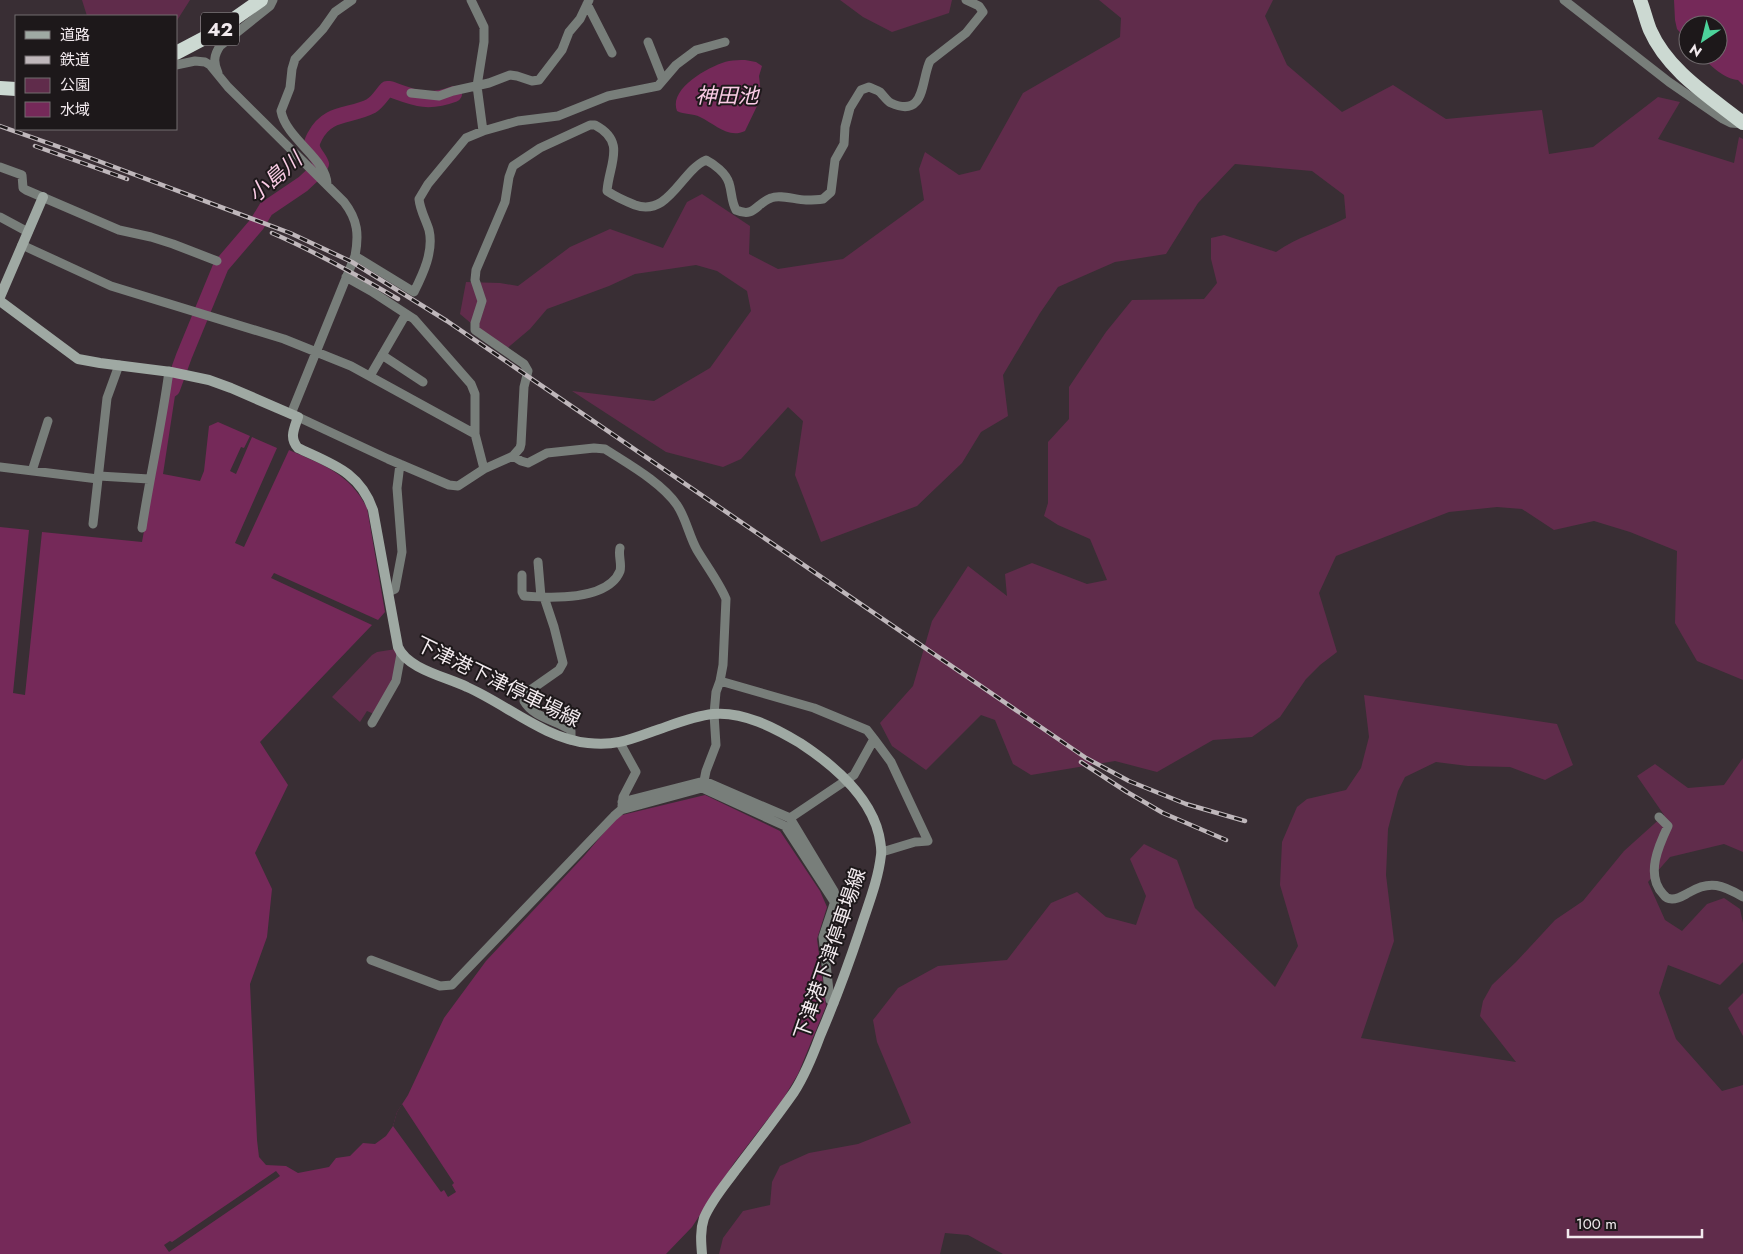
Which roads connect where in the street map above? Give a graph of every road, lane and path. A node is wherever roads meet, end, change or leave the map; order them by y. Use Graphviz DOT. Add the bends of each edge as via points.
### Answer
graph roads {
  1 [pos="261,0"];
  2 [pos="273,0"];
  3 [pos="352,0"];
  4 [pos="471,0"];
  5 [pos="966,0"];
  6 [pos="1564,0"];
  7 [pos="1640,0"];
  8 [pos="588,2"];
  9 [pos="648,42"];
  10 [pos="725,42"];
  11 [pos="178,52"];
  12 [pos="612,53"];
  13 [pos="178,65"];
  14 [pos="220,77"];
  15 [pos="663,80"];
  16 [pos="477,86"];
  17 [pos="0,88"];
  18 [pos="15,89"];
  19 [pos="411,93"];
  20 [pos="1743,124"];
  21 [pos="483,131"];
  22 [pos="0,167"];
  23 [pos="327,185"];
  24 [pos="43,197"];
  25 [pos="0,217"];
  26 [pos="28,232"];
  27 [pos="22,245"];
  28 [pos="355,256"];
  29 [pos="217,260"];
  30 [pos="346,277"];
  31 [pos="0,299"];
  32 [pos="406,314"];
  33 [pos="315,352"];
  34 [pos="382,355"];
  35 [pos="118,366"];
  36 [pos="173,372"];
  37 [pos="370,376"];
  38 [pos="423,382"];
  39 [pos="295,415"];
  40 [pos="48,421"];
  41 [pos="475,434"];
  42 [pos="513,456"];
  43 [pos="400,464"];
  44 [pos="0,467"];
  45 [pos="484,470"];
  46 [pos="32,471"];
  47 [pos="98,477"];
  48 [pos="149,479"];
  49 [pos="93,524"];
  50 [pos="142,528"];
  51 [pos="620,548"];
  52 [pos="538,562"];
  53 [pos="522,575"];
  54 [pos="388,592"];
  55 [pos="542,597"];
  56 [pos="401,654"];
  57 [pos="720,681"];
  58 [pos="714,714"];
  59 [pos="372,723"];
  60 [pos="571,740"];
  61 [pos="874,740"];
  62 [pos="620,743"];
  63 [pos="846,780"];
  64 [pos="704,781"];
  65 [pos="622,806"];
  66 [pos="1659,817"];
  67 [pos="790,818"];
  68 [pos="882,852"];
  69 [pos="1743,897"];
  70 [pos="835,903"];
  71 [pos="371,960"];
  72 [pos="834,1003"];
  73 [pos="702,1254"];
  1 -- 11 [label="highway, 42" via="214,33"];
  2 -- 14 [label="street" via="216,51 214,60"];
  3 -- 23 [label="street" via="335,12 295,59 290,88 281,111 287,126 326,174"];
  4 -- 16 [label="street" via="484,27"];
  5 -- 42 [label="street" via="979,6 983,12 966,33 930,61 918,101 902,106 890,103 870,87 861,90 850,108 844,144 835,160 831,192 822,200 777,196 744,214 732,203 728,180 715,164 706,160 698,164 665,200 643,208 615,197 607,190 615,149 610,138 595,125 540,148 517,163 509,177 505,202 475,276 482,301 475,330 524,364 528,371 521,444"];
  6 -- 20 [label="street" via="1679,90 1723,120"];
  7 -- 20 [label="highway" via="1650,30 1664,53 1682,73"];
  8 -- 12 [label="street"];
  8 -- 16 [label="street" via="562,50 539,80 510,75"];
  9 -- 15 [label="street"];
  10 -- 15 [label="street" via="696,50"];
  13 -- 14 [label="street" via="205,62"];
  14 -- 23 [label="street"];
  15 -- 21 [label="street" via="660,85 599,98 558,116 518,121"];
  16 -- 19 [label="street" via="439,96"];
  16 -- 21 [label="street"];
  17 -- 18 [label="highway"];
  21 -- 28 [label="street" via="464,140 419,199 430,242 414,292"];
  22 -- 24 [label="street" via="22,176 24,189"];
  23 -- 28 [label="street" via="348,207 355,220 358,237"];
  24 -- 26 [label="main road"];
  24 -- 29 [label="street" via="118,230 158,239"];
  25 -- 26 [label="street"];
  26 -- 27 [label="main road"];
  27 -- 31 [label="main road"];
  27 -- 33 [label="street" via="111,286 284,339"];
  28 -- 30 [label="street"];
  30 -- 32 [label="street"];
  30 -- 33 [label="street"];
  31 -- 35 [label="main road" via="74,357"];
  32 -- 34 [label="street"];
  32 -- 41 [label="street" via="471,384 475,394"];
  33 -- 37 [label="street"];
  33 -- 39 [label="street"];
  34 -- 37 [label="street"];
  34 -- 38 [label="street"];
  35 -- 36 [label="main road"];
  35 -- 47 [label="street" via="107,398"];
  36 -- 39 [label="main road" via="220,384"];
  36 -- 48 [label="street"];
  37 -- 41 [label="street"];
  39 -- 43 [label="street"];
  39 -- 54 [label="main road, 下津港下津停車場線" via="294,444 345,471 360,484 370,500"];
  40 -- 46 [label="street"];
  41 -- 45 [label="street"];
  42 -- 45 [label="street"];
  42 -- 57 [label="street" via="528,463 554,452 605,449 666,491 678,506 693,542 726,600"];
  43 -- 45 [label="street" via="458,486"];
  43 -- 54 [label="street" via="397,488 402,552 395,589"];
  44 -- 46 [label="street"];
  46 -- 47 [label="street"];
  47 -- 48 [label="street"];
  47 -- 49 [label="street"];
  48 -- 50 [label="street"];
  51 -- 55 [label="street" via="620,571 605,586 573,597"];
  52 -- 55 [label="street"];
  53 -- 55 [label="street" via="523,595"];
  54 -- 56 [label="main road, 下津港下津停車場線"];
  55 -- 60 [label="street" via="563,664 531,689 524,702 538,714 569,729"];
  56 -- 59 [label="street" via="396,681"];
  56 -- 60 [label="main road, 下津港下津停車場線" via="439,677 467,686 552,733"];
  57 -- 58 [label="street"];
  57 -- 61 [label="street" via="814,708 867,730"];
  58 -- 62 [label="main road, 下津港下津停車場線"];
  58 -- 63 [label="main road, 下津港下津停車場線" via="752,720 781,732"];
  58 -- 64 [label="street" via="716,745"];
  60 -- 62 [label="main road, 下津港下津停車場線"];
  61 -- 63 [label="street" via="854,775"];
  61 -- 68 [label="street" via="891,762 928,842 915,842"];
  62 -- 65 [label="street" via="636,772 623,797"];
  63 -- 67 [label="street"];
  63 -- 68 [label="main road, 下津港下津停車場線" via="868,808"];
  64 -- 65 [label="street"];
  64 -- 67 [label="street"];
  65 -- 70 [label="street" via="702,788 785,826"];
  65 -- 71 [label="street" via="452,985 440,986"];
  66 -- 69 [label="street" via="1668,826 1657,851 1654,872 1660,892 1674,900 1706,884 1717,885"];
  67 -- 70 [label="street" via="834,891"];
  68 -- 72 [label="main road, 下津港下津停車場線" via="877,877"];
  70 -- 72 [label="street" via="823,937 830,1000"];
  72 -- 73 [label="main road, 下津港下津停車場線" via="795,1090 714,1199 704,1220 700,1239"];
}
